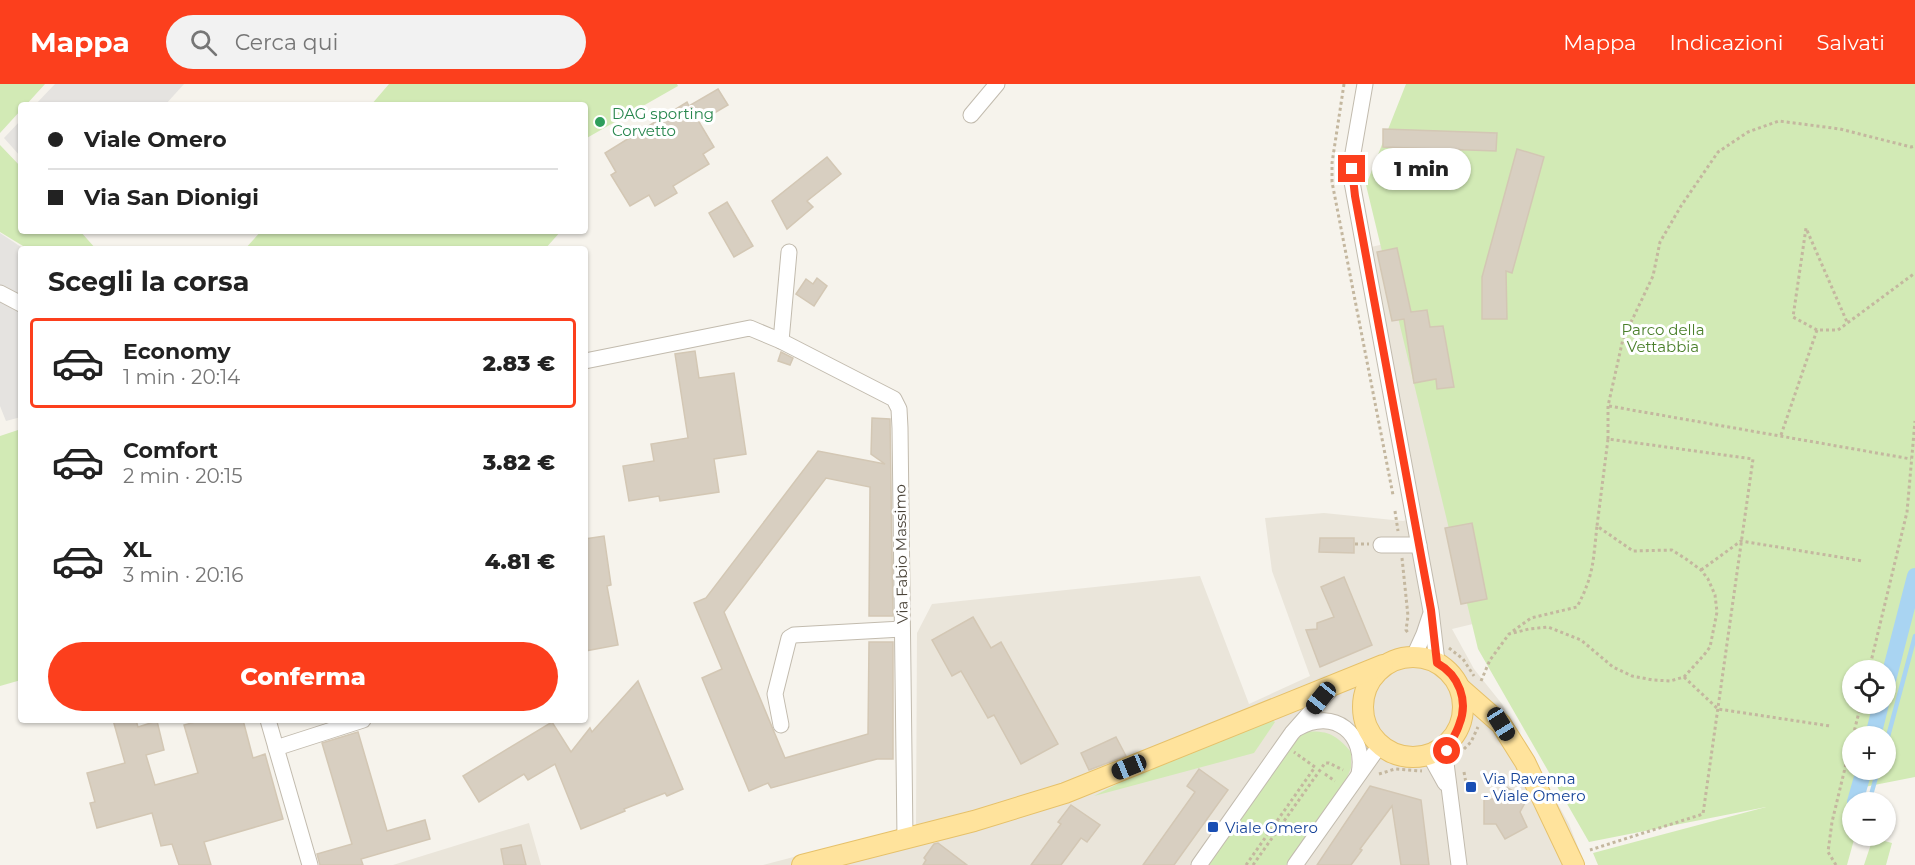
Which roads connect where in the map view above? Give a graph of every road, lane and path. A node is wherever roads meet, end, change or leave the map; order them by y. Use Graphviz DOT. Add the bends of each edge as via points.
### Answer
graph roads {
  1 [pos="997,84"];
  2 [pos="1365,84"];
  3 [pos="971,115"];
  4 [pos="1915,146"];
  5 [pos="789,252"];
  6 [pos="1915,273"];
  7 [pos="0,292"];
  8 [pos="18,302"];
  9 [pos="1847,323"];
  10 [pos="1817,330"];
  11 [pos="781,340"];
  12 [pos="588,360"];
  13 [pos="1608,406"];
  14 [pos="1915,421"];
  15 [pos="1781,435"];
  16 [pos="1608,439"];
  17 [pos="1911,459"];
  18 [pos="1597,526"];
  19 [pos="1741,541"];
  20 [pos="1381,545"];
  21 [pos="1419,545"];
  22 [pos="1401,556"];
  23 [pos="1863,561"];
  24 [pos="1701,570"];
  25 [pos="1431,610"];
  26 [pos="902,629"];
  27 [pos="1410,634"];
  28 [pos="1509,634"];
  29 [pos="1439,653"];
  30 [pos="1414,656"];
  31 [pos="1871,660"];
  32 [pos="1383,665"];
  33 [pos="1684,677"];
  34 [pos="1482,681"];
  35 [pos="1335,685"];
  36 [pos="1468,686"];
  37 [pos="1718,709"];
  38 [pos="1473,716"];
  39 [pos="269,723"];
  40 [pos="354,723"];
  41 [pos="781,725"];
  42 [pos="1830,726"];
  43 [pos="1296,729"];
  44 [pos="1380,745"];
  45 [pos="1454,747"];
  46 [pos="276,748"];
  47 [pos="1293,752"];
  48 [pos="1427,762"];
  49 [pos="1464,771"];
  50 [pos="1325,774"];
  51 [pos="1352,774"];
  52 [pos="1375,778"];
  53 [pos="1842,780"];
  54 [pos="1339,784"];
  55 [pos="1468,794"];
  56 [pos="1450,795"];
  57 [pos="905,838"];
  58 [pos="1590,850"];
  59 [pos="310,865"];
  60 [pos="802,865"];
  61 [pos="1199,865"];
  62 [pos="1246,865"];
  63 [pos="1254,865"];
  64 [pos="1295,865"];
  65 [pos="1459,865"];
  66 [pos="1574,865"];
  67 [pos="1836,865"];
  1 -- 3 [label="street"];
  2 -- 21 [label="street" via="1352,182"];
  4 -- 13 [label="path" via="1840,129 1779,121 1748,132 1718,152 1660,242 1653,276 1623,339"];
  5 -- 11 [label="street"];
  6 -- 9 [label="path"];
  7 -- 8 [label="street"];
  9 -- 10 [label="path" via="1838,330"];
  9 -- 10 [label="path" via="1806,228 1793,316"];
  10 -- 15 [label="path"];
  11 -- 12 [label="street" via="750,328"];
  11 -- 26 [label="street, Via Fabio Massimo" via="894,399 898,409"];
  13 -- 15 [label="path"];
  13 -- 16 [label="path"];
  14 -- 17 [label="path"];
  15 -- 17 [label="path"];
  16 -- 18 [label="path"];
  16 -- 19 [label="path" via="1753,459"];
  17 -- 31 [label="path" via="1906,512"];
  18 -- 24 [label="path" via="1633,552 1672,550"];
  18 -- 28 [label="path" via="1589,584 1577,607 1531,618"];
  19 -- 23 [label="path"];
  19 -- 24 [label="path"];
  19 -- 37 [label="path"];
  20 -- 21 [label="street"];
  21 -- 25 [label="street"];
  22 -- 27 [label="path" via="1406,630"];
  24 -- 33 [label="path" via="1715,595 1717,612 1710,647"];
  25 -- 29 [label="street"];
  25 -- 30 [label="street"];
  26 -- 41 [label="street" via="789,638 775,694"];
  26 -- 57 [label="street, Via Fabio Massimo"];
  28 -- 33 [label="path" via="1548,627 1581,640 1613,667 1632,676 1670,681"];
  28 -- 34 [label="path" via="1490,660"];
  29 -- 30 [label="main road"];
  29 -- 36 [label="main road" via="1450,673"];
  29 -- 36 [label="path" via="1463,659"];
  30 -- 32 [label="main road"];
  32 -- 35 [label="main road"];
  32 -- 44 [label="main road" via="1368,682 1362,704 1366,727"];
  33 -- 37 [label="path"];
  35 -- 43 [label="street"];
  35 -- 57 [label="main road" via="1065,793"];
  36 -- 38 [label="main road" via="1463,696"];
  37 -- 42 [label="path"];
  37 -- 58 [label="path" via="1703,814"];
  38 -- 45 [label="main road" via="1456,732"];
  38 -- 45 [label="path" via="1471,742"];
  38 -- 66 [label="main road" via="1487,710 1501,724 1525,762"];
  39 -- 46 [label="street"];
  40 -- 46 [label="street"];
  43 -- 51 [label="street" via="1320,720 1343,727 1358,746 1361,762"];
  43 -- 61 [label="street"];
  44 -- 48 [label="main road"];
  44 -- 51 [label="street"];
  45 -- 48 [label="main road" via="1438,750"];
  45 -- 56 [label="street" via="1446,763"];
  46 -- 59 [label="street"];
  47 -- 62 [label="path" via="1315,767"];
  48 -- 52 [label="path" via="1408,771 1379,773"];
  48 -- 56 [label="street" via="1438,767"];
  49 -- 55 [label="path"];
  50 -- 54 [label="path"];
  51 -- 63 [label="path" via="1324,763"];
  51 -- 64 [label="street"];
  53 -- 67 [label="path" via="1828,852"];
  56 -- 65 [label="street"];
  57 -- 60 [label="main road"];
}
